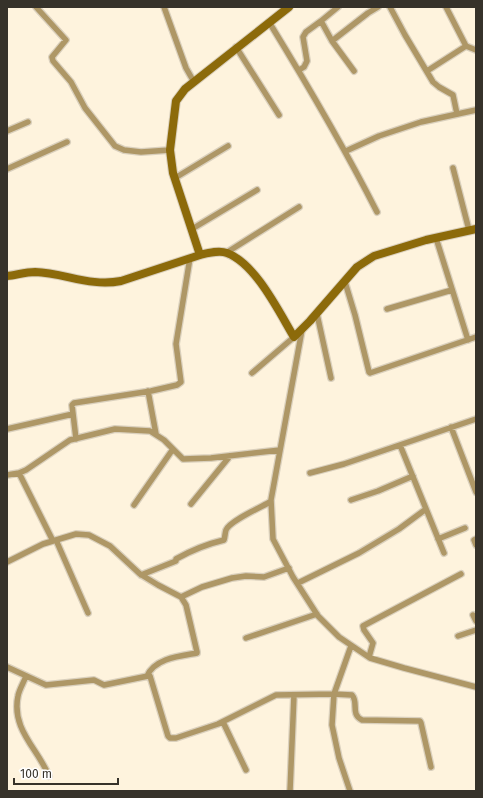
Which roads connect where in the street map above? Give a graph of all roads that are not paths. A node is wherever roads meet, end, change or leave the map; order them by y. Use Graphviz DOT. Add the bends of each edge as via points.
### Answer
graph roads {
  1 [pos="36,7"];
  2 [pos="164,7"];
  3 [pos="289,7"];
  4 [pos="338,7"];
  5 [pos="378,7"];
  6 [pos="390,7"];
  7 [pos="446,7"];
  8 [pos="321,21"];
  9 [pos="269,22"];
  10 [pos="332,41"];
  11 [pos="466,46"];
  12 [pos="236,47"];
  13 [pos="476,50"];
  14 [pos="298,70"];
  15 [pos="427,70"];
  16 [pos="354,71"];
  17 [pos="194,82"];
  18 [pos="476,110"];
  19 [pos="457,114"];
  20 [pos="279,115"];
  21 [pos="28,122"];
  22 [pos="7,131"];
  23 [pos="67,142"];
  24 [pos="228,146"];
  25 [pos="170,150"];
  26 [pos="346,151"];
  27 [pos="453,168"];
  28 [pos="7,169"];
  29 [pos="175,178"];
  30 [pos="257,190"];
  31 [pos="299,207"];
  32 [pos="377,212"];
  33 [pos="472,229"];
  34 [pos="192,230"];
  35 [pos="436,238"];
  36 [pos="226,253"];
  37 [pos="200,255"];
  38 [pos="190,258"];
  39 [pos="7,276"];
  40 [pos="345,282"];
  41 [pos="452,290"];
  42 [pos="387,309"];
  43 [pos="317,314"];
  44 [pos="302,330"];
  45 [pos="294,337"];
  46 [pos="476,337"];
  47 [pos="468,340"];
  48 [pos="252,373"];
  49 [pos="331,378"];
  50 [pos="148,391"];
  51 [pos="73,414"];
  52 [pos="476,419"];
  53 [pos="451,427"];
  54 [pos="7,429"];
  55 [pos="156,434"];
  56 [pos="76,439"];
  57 [pos="400,445"];
  58 [pos="173,448"];
  59 [pos="280,450"];
  60 [pos="230,456"];
  61 [pos="19,473"];
  62 [pos="310,474"];
  63 [pos="7,475"];
  64 [pos="413,476"];
  65 [pos="476,492"];
  66 [pos="351,500"];
  67 [pos="270,502"];
  68 [pos="191,504"];
  69 [pos="134,505"];
  70 [pos="426,509"];
  71 [pos="465,528"];
  72 [pos="438,539"];
  73 [pos="476,539"];
  74 [pos="55,540"];
  75 [pos="476,545"];
  76 [pos="444,552"];
  77 [pos="7,562"];
  78 [pos="289,568"];
  79 [pos="461,574"];
  80 [pos="141,575"];
  81 [pos="298,583"];
  82 [pos="181,597"];
  83 [pos="88,613"];
  84 [pos="318,614"];
  85 [pos="473,615"];
  86 [pos="476,621"];
  87 [pos="476,630"];
  88 [pos="458,636"];
  89 [pos="246,638"];
  90 [pos="351,646"];
  91 [pos="369,657"];
  92 [pos="7,667"];
  93 [pos="26,676"];
  94 [pos="147,676"];
  95 [pos="476,687"];
  96 [pos="334,694"];
  97 [pos="294,695"];
  98 [pos="223,722"];
  99 [pos="431,767"];
  100 [pos="246,770"];
  101 [pos="49,776"];
  102 [pos="290,791"];
  103 [pos="350,791"];
  1 -- 25 [label="street" via="66,40 52,57 53,61 71,82 85,108 115,146 141,152"];
  2 -- 17 [label="street" via="186,68"];
  3 -- 9 [label="street"];
  4 -- 8 [label="street"];
  5 -- 10 [label="street"];
  6 -- 15 [label="street"];
  7 -- 11 [label="street"];
  8 -- 10 [label="street"];
  8 -- 14 [label="street" via="303,37 307,61 304,67"];
  9 -- 12 [label="street"];
  9 -- 14 [label="street"];
  10 -- 16 [label="street"];
  11 -- 13 [label="street"];
  11 -- 15 [label="street"];
  12 -- 17 [label="street"];
  12 -- 20 [label="street"];
  14 -- 26 [label="street"];
  15 -- 19 [label="street" via="433,82 453,95"];
  17 -- 25 [label="street" via="185,88 176,101"];
  18 -- 19 [label="street"];
  19 -- 26 [label="street" via="421,122 379,136"];
  21 -- 22 [label="street"];
  23 -- 28 [label="street"];
  24 -- 29 [label="street"];
  25 -- 29 [label="street"];
  26 -- 32 [label="street"];
  27 -- 33 [label="street"];
  29 -- 34 [label="street"];
  30 -- 34 [label="street"];
  31 -- 36 [label="street"];
  33 -- 35 [label="street"];
  34 -- 37 [label="street"];
  35 -- 40 [label="street" via="374,256 357,267"];
  35 -- 41 [label="street"];
  36 -- 37 [label="street" via="210,252"];
  36 -- 45 [label="street" via="239,259 252,271"];
  37 -- 38 [label="street"];
  38 -- 39 [label="street" via="108,283 33,272"];
  38 -- 50 [label="street" via="176,344 181,382"];
  40 -- 43 [label="street"];
  40 -- 47 [label="street" via="370,373"];
  41 -- 42 [label="street"];
  41 -- 47 [label="street"];
  43 -- 44 [label="street"];
  43 -- 49 [label="street"];
  44 -- 45 [label="street"];
  44 -- 59 [label="street"];
  45 -- 48 [label="street"];
  46 -- 47 [label="street"];
  50 -- 51 [label="street" via="74,403"];
  50 -- 55 [label="street"];
  51 -- 54 [label="street"];
  51 -- 56 [label="street"];
  52 -- 53 [label="street"];
  53 -- 57 [label="street"];
  53 -- 65 [label="street"];
  55 -- 56 [label="street" via="150,431 115,429"];
  55 -- 58 [label="street"];
  56 -- 61 [label="street"];
  57 -- 62 [label="street"];
  57 -- 64 [label="street"];
  58 -- 60 [label="street" via="183,459"];
  58 -- 69 [label="street"];
  59 -- 60 [label="street"];
  59 -- 67 [label="street"];
  60 -- 68 [label="street"];
  61 -- 63 [label="street"];
  61 -- 74 [label="street"];
  64 -- 66 [label="street"];
  64 -- 70 [label="street"];
  67 -- 78 [label="street" via="274,539"];
  67 -- 80 [label="street" via="229,526 224,540 205,545 176,561"];
  70 -- 72 [label="street"];
  70 -- 81 [label="street" via="359,553"];
  71 -- 72 [label="street"];
  72 -- 76 [label="street"];
  73 -- 75 [label="street"];
  74 -- 77 [label="street"];
  74 -- 80 [label="street" via="76,534 89,535 110,546"];
  74 -- 83 [label="street"];
  78 -- 81 [label="street"];
  78 -- 82 [label="street" via="264,577 232,578 202,587"];
  79 -- 91 [label="street" via="363,626 373,643"];
  80 -- 82 [label="street"];
  81 -- 84 [label="street"];
  82 -- 94 [label="street" via="186,606 197,653 169,658 148,672"];
  84 -- 89 [label="street"];
  84 -- 90 [label="street"];
  85 -- 86 [label="street"];
  87 -- 88 [label="street"];
  90 -- 91 [label="street"];
  90 -- 96 [label="street"];
  91 -- 95 [label="street"];
  92 -- 93 [label="street"];
  93 -- 94 [label="street" via="46,685 94,680 104,685"];
  93 -- 101 [label="street" via="18,696 22,731"];
  94 -- 98 [label="street" via="150,676 170,738"];
  96 -- 97 [label="street"];
  96 -- 99 [label="street" via="352,695 355,698 355,714 362,720 420,721"];
  96 -- 103 [label="street" via="332,725"];
  97 -- 98 [label="street" via="276,695"];
  97 -- 102 [label="street"];
  98 -- 100 [label="street"];
}
